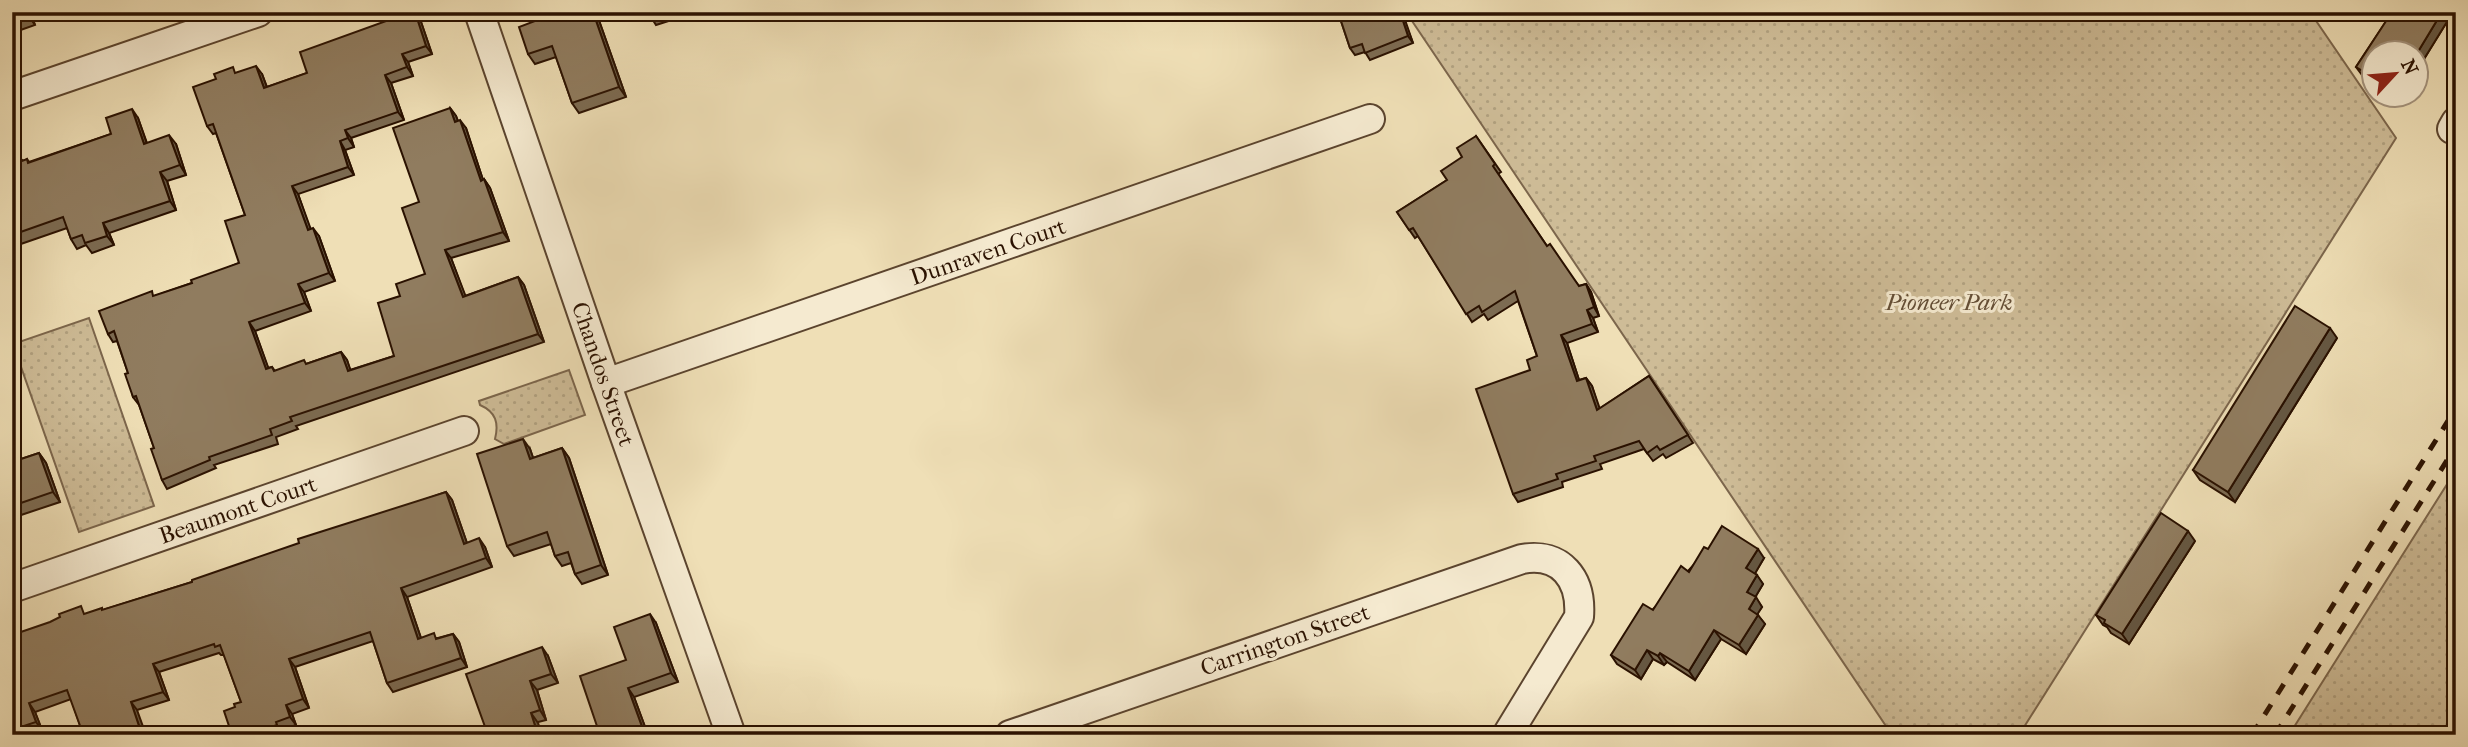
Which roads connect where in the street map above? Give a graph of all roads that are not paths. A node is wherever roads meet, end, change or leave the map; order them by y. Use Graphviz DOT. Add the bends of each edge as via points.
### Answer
graph roads {
  1 [pos="258,12"];
  2 [pos="478,12"];
  3 [pos="12,96"];
  4 [pos="1370,119"];
  5 [pos="606,383"];
  6 [pos="464,431"];
  7 [pos="12,588"];
  8 [pos="731,735"];
  9 [pos="1010,735"];
  10 [pos="1507,735"];
  1 -- 3 [label="street"];
  2 -- 5 [label="street, Chandos Street"];
  4 -- 5 [label="street, Dunraven Court"];
  5 -- 8 [label="street, Chandos Street"];
  6 -- 7 [label="street, Beaumont Court"];
  9 -- 10 [label="street, Carrington Street" via="1522,559 1544,558 1561,566 1577,587 1579,617"];
}
